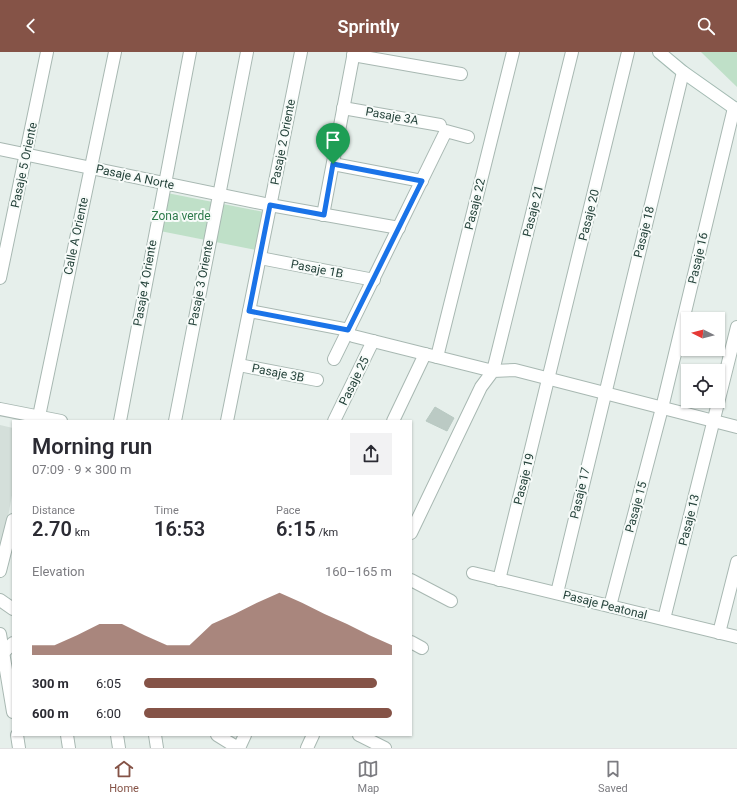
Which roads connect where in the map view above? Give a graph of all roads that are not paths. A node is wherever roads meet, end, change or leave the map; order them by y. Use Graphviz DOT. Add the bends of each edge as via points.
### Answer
graph roads {
  1 [pos="47,52"];
  2 [pos="115,52"];
  3 [pos="190,52"];
  4 [pos="247,52"];
  5 [pos="301,52"];
  6 [pos="513,52"];
  7 [pos="572,52"];
  8 [pos="628,52"];
  9 [pos="659,52"];
  10 [pos="354,54"];
  11 [pos="683,72"];
  12 [pos="461,74"];
  13 [pos="343,108"];
  14 [pos="735,109"];
  15 [pos="440,125"];
  16 [pos="468,137"];
  17 [pos="0,149"];
  18 [pos="26,154"];
  19 [pos="333,164"];
  20 [pos="90,168"];
  21 [pos="422,181"];
  22 [pos="164,183"];
  23 [pos="218,194"];
  24 [pos="270,205"];
  25 [pos="324,215"];
  26 [pos="399,228"];
  27 [pos="260,258"];
  28 [pos="0,278"];
  29 [pos="374,280"];
  30 [pos="249,311"];
  31 [pos="737,327"];
  32 [pos="351,333"];
  33 [pos="373,341"];
  34 [pos="425,354"];
  35 [pos="437,357"];
  36 [pos="334,359"];
  37 [pos="239,365"];
  38 [pos="494,371"];
  39 [pos="549,379"];
  40 [pos="317,380"];
  41 [pos="604,393"];
  42 [pos="662,408"];
  43 [pos="0,409"];
  44 [pos="39,419"];
  45 [pos="50,420"];
  46 [pos="120,420"];
  47 [pos="175,420"];
  48 [pos="228,420"];
  49 [pos="334,420"];
  50 [pos="393,420"];
  51 [pos="714,421"];
  52 [pos="737,427"];
  53 [pos="12,524"];
  54 [pos="412,531"];
  55 [pos="2,559"];
  56 [pos="737,562"];
  57 [pos="0,571"];
  58 [pos="474,573"];
  59 [pos="412,580"];
  60 [pos="499,580"];
  61 [pos="556,593"];
  62 [pos="0,600"];
  63 [pos="451,600"];
  64 [pos="610,606"];
  65 [pos="12,608"];
  66 [pos="664,619"];
  67 [pos="719,633"];
  68 [pos="0,634"];
  69 [pos="737,637"];
  70 [pos="412,643"];
  71 [pos="12,645"];
  72 [pos="422,648"];
  73 [pos="3,654"];
  74 [pos="12,706"];
  75 [pos="17,736"];
  76 [pos="67,736"];
  77 [pos="117,736"];
  78 [pos="155,736"];
  79 [pos="219,736"];
  80 [pos="245,736"];
  81 [pos="313,736"];
  82 [pos="361,736"];
  83 [pos="19,748"];
  84 [pos="69,748"];
  85 [pos="118,748"];
  86 [pos="157,748"];
  87 [pos="239,748"];
  88 [pos="307,748"];
  89 [pos="386,748"];
  1 -- 18 [label="street, Pasaje 5 Oriente"];
  2 -- 20 [label="street, Calle A Oriente"];
  3 -- 22 [label="street, Pasaje 4 Oriente"];
  4 -- 23 [label="street, Pasaje 3 Oriente"];
  5 -- 24 [label="street, Pasaje 2 Oriente"];
  6 -- 35 [label="street, Pasaje 22"];
  7 -- 38 [label="street, Pasaje 21"];
  8 -- 39 [label="street, Pasaje 20"];
  9 -- 11 [label="street"];
  10 -- 12 [label="street"];
  10 -- 13 [label="street"];
  11 -- 14 [label="street"];
  11 -- 41 [label="street, Pasaje 18"];
  13 -- 15 [label="street, Pasaje 3A"];
  13 -- 19 [label="street"];
  14 -- 42 [label="street, Pasaje 16"];
  16 -- 21 [label="street" via="446,131"];
  17 -- 18 [label="street, Pasaje A Norte"];
  18 -- 20 [label="street, Pasaje A Norte"];
  18 -- 28 [label="street, Pasaje 5 Oriente"];
  19 -- 21 [label="street"];
  19 -- 25 [label="street"];
  20 -- 22 [label="street, Pasaje A Norte"];
  20 -- 44 [label="street, Calle A Oriente"];
  21 -- 26 [label="street"];
  22 -- 23 [label="street, Pasaje A Norte"];
  22 -- 46 [label="street, Pasaje 4 Oriente"];
  23 -- 24 [label="street, Pasaje A Norte"];
  23 -- 47 [label="street, Pasaje 3 Oriente"];
  24 -- 25 [label="street, Pasaje A Norte"];
  24 -- 27 [label="street, Pasaje 2 Oriente"];
  25 -- 26 [label="street, Pasaje A Norte"];
  26 -- 29 [label="street"];
  27 -- 29 [label="street, Pasaje 1B"];
  27 -- 30 [label="street, Pasaje 2 Oriente"];
  29 -- 32 [label="street"];
  30 -- 32 [label="street"];
  30 -- 37 [label="street, Pasaje 2 Oriente"];
  31 -- 51 [label="street, Pasaje 13"];
  32 -- 33 [label="street"];
  32 -- 36 [label="street"];
  33 -- 34 [label="street"];
  33 -- 49 [label="street, Pasaje 25"];
  34 -- 35 [label="street"];
  34 -- 50 [label="street"];
  35 -- 38 [label="street"];
  37 -- 40 [label="street, Pasaje 3B"];
  37 -- 48 [label="street, Pasaje 2 Oriente"];
  38 -- 39 [label="street" via="515,370"];
  38 -- 54 [label="street" via="482,388"];
  39 -- 41 [label="street"];
  39 -- 60 [label="street, Pasaje 19"];
  41 -- 42 [label="street"];
  41 -- 61 [label="street, Pasaje 17"];
  42 -- 51 [label="street"];
  42 -- 64 [label="street, Pasaje 15"];
  43 -- 44 [label="street"];
  44 -- 45 [label="street"];
  51 -- 52 [label="street"];
  51 -- 66 [label="street, Pasaje 13"];
  53 -- 55 [label="street"];
  55 -- 57 [label="street"];
  56 -- 67 [label="street"];
  58 -- 60 [label="street, Pasaje Peatonal"];
  59 -- 63 [label="street"];
  60 -- 61 [label="street, Pasaje Peatonal"];
  61 -- 64 [label="street, Pasaje Peatonal"];
  62 -- 65 [label="street"];
  64 -- 66 [label="street, Pasaje Peatonal"];
  66 -- 67 [label="street, Pasaje Peatonal"];
  67 -- 69 [label="street, Pasaje Peatonal"];
  68 -- 73 [label="street"];
  70 -- 72 [label="street"];
  71 -- 73 [label="street"];
  73 -- 74 [label="street"];
  75 -- 83 [label="street"];
  76 -- 84 [label="street"];
  77 -- 85 [label="street"];
  78 -- 86 [label="street"];
  79 -- 87 [label="street"];
  80 -- 87 [label="street"];
  81 -- 88 [label="street"];
  82 -- 89 [label="street"];
}
